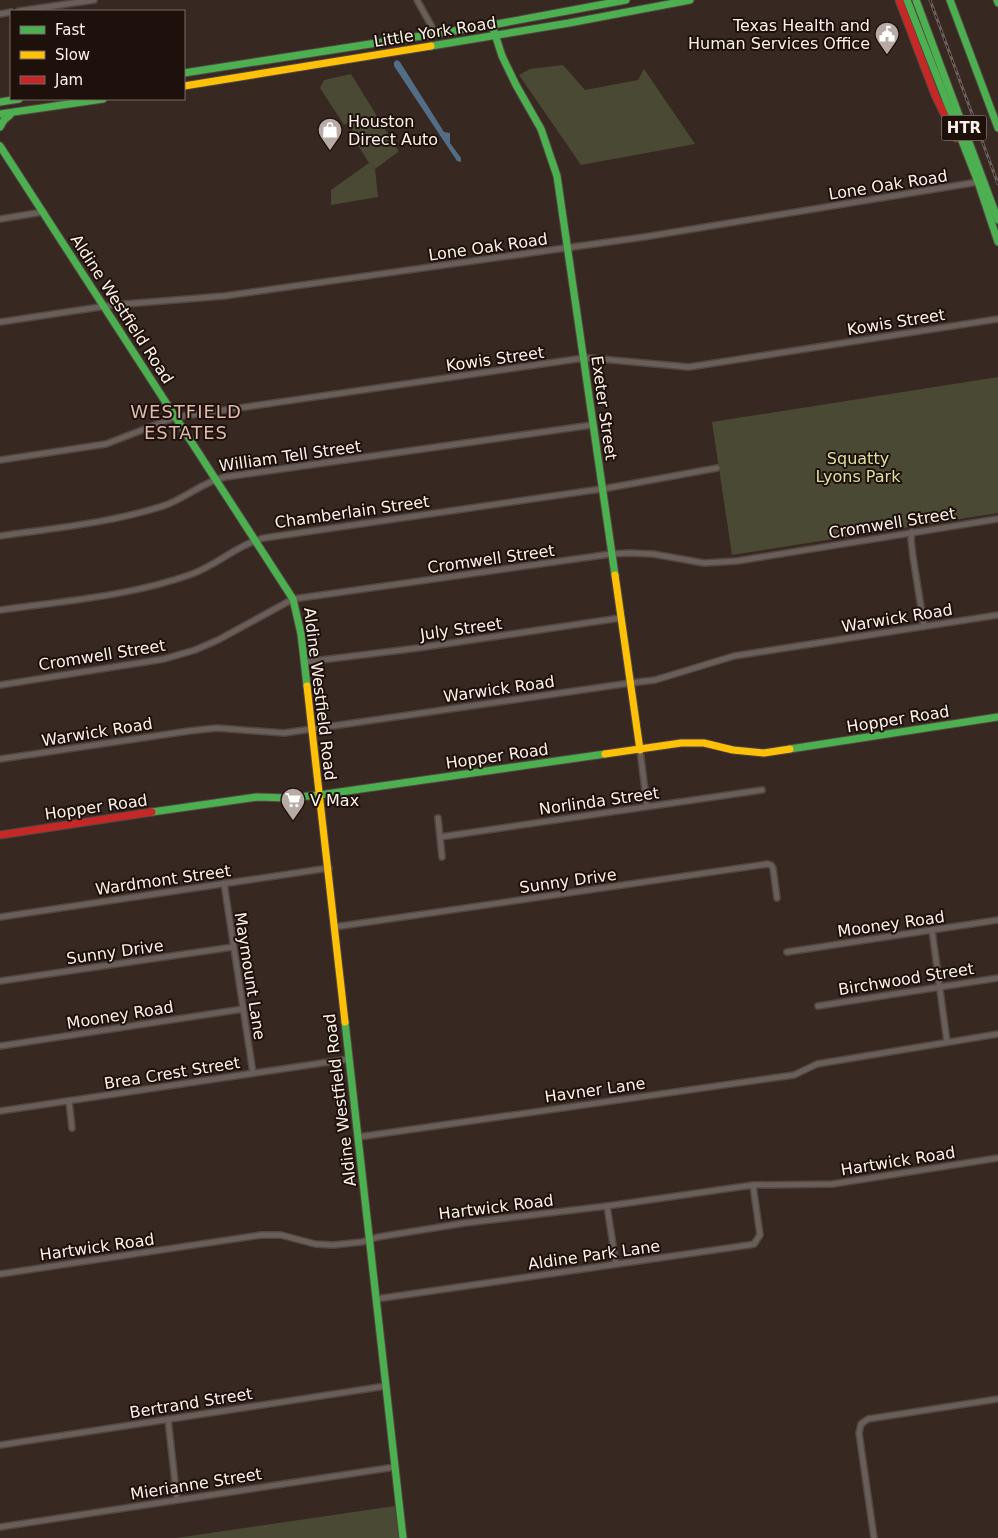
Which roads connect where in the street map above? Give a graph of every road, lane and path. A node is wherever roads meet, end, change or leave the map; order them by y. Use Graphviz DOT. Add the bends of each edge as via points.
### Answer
graph roads {
  1 [pos="94,0"];
  2 [pos="417,0"];
  3 [pos="626,0"];
  4 [pos="690,0"];
  5 [pos="899,0"];
  6 [pos="907,0"];
  7 [pos="916,0"];
  8 [pos="950,0"];
  9 [pos="26,10"];
  10 [pos="567,11"];
  11 [pos="569,23"];
  12 [pos="492,25"];
  13 [pos="436,34"];
  14 [pos="496,36"];
  15 [pos="240,64"];
  16 [pos="185,73"];
  17 [pos="243,77"];
  18 [pos="185,86"];
  19 [pos="13,100"];
  20 [pos="96,100"];
  21 [pos="0,102"];
  22 [pos="17,112"];
  23 [pos="0,114"];
  24 [pos="0,127"];
  25 [pos="998,128"];
  26 [pos="0,146"];
  27 [pos="978,182"];
  28 [pos="43,212"];
  29 [pos="0,219"];
  30 [pos="998,220"];
  31 [pos="998,242"];
  32 [pos="567,248"];
  33 [pos="104,306"];
  34 [pos="998,319"];
  35 [pos="0,322"];
  36 [pos="583,359"];
  37 [pos="176,417"];
  38 [pos="592,425"];
  39 [pos="0,460"];
  40 [pos="717,468"];
  41 [pos="216,479"];
  42 [pos="602,488"];
  43 [pos="998,519"];
  44 [pos="912,532"];
  45 [pos="0,536"];
  46 [pos="256,540"];
  47 [pos="611,554"];
  48 [pos="293,599"];
  49 [pos="0,610"];
  50 [pos="998,615"];
  51 [pos="620,618"];
  52 [pos="924,626"];
  53 [pos="305,662"];
  54 [pos="630,683"];
  55 [pos="0,685"];
  56 [pos="998,717"];
  57 [pos="312,729"];
  58 [pos="640,750"];
  59 [pos="0,759"];
  60 [pos="762,790"];
  61 [pos="319,796"];
  62 [pos="647,806"];
  63 [pos="438,818"];
  64 [pos="0,835"];
  65 [pos="440,837"];
  66 [pos="442,856"];
  67 [pos="329,868"];
  68 [pos="224,883"];
  69 [pos="777,898"];
  70 [pos="0,916"];
  71 [pos="998,920"];
  72 [pos="334,927"];
  73 [pos="932,930"];
  74 [pos="233,947"];
  75 [pos="787,952"];
  76 [pos="998,978"];
  77 [pos="0,981"];
  78 [pos="939,987"];
  79 [pos="818,1006"];
  80 [pos="243,1009"];
  81 [pos="998,1034"];
  82 [pos="947,1042"];
  83 [pos="0,1046"];
  84 [pos="349,1058"];
  85 [pos="253,1073"];
  86 [pos="69,1101"];
  87 [pos="0,1111"];
  88 [pos="72,1128"];
  89 [pos="358,1137"];
  90 [pos="998,1158"];
  91 [pos="753,1185"];
  92 [pos="607,1206"];
  93 [pos="370,1239"];
  94 [pos="616,1264"];
  95 [pos="0,1274"];
  96 [pos="376,1299"];
  97 [pos="386,1386"];
  98 [pos="998,1399"];
  99 [pos="168,1419"];
  100 [pos="0,1445"];
  101 [pos="395,1466"];
  102 [pos="178,1500"];
  103 [pos="0,1527"];
  104 [pos="403,1538"];
  105 [pos="874,1538"];
  1 -- 9 [label="street"];
  2 -- 13 [label="street"];
  3 -- 10 [label="main road, Little York Road"];
  4 -- 11 [label="main road, Little York Road"];
  5 -- 27 [label="main road" via="944,116"];
  6 -- 27 [label="main road"];
  7 -- 30 [label="main road, HTR"];
  8 -- 25 [label="main road, HTR"];
  10 -- 11 [label="main road"];
  10 -- 12 [label="main road, Little York Road"];
  11 -- 14 [label="main road, Little York Road"];
  12 -- 13 [label="main road, Little York Road"];
  12 -- 14 [label="main road, Exeter Street"];
  13 -- 15 [label="main road, Little York Road"];
  14 -- 17 [label="main road, Little York Road"];
  14 -- 32 [label="main road, Exeter Street" via="502,56 538,123 551,155"];
  15 -- 16 [label="main road, Little York Road"];
  15 -- 17 [label="main road"];
  17 -- 18 [label="main road, Little York Road"];
  19 -- 21 [label="main road"];
  20 -- 22 [label="main road"];
  22 -- 23 [label="main road"];
  22 -- 24 [label="main road" via="6,117"];
  26 -- 28 [label="main road, Aldine Westfield Road"];
  27 -- 31 [label="main road"];
  27 -- 32 [label="street, Lone Oak Road"];
  28 -- 29 [label="street"];
  28 -- 33 [label="main road, Aldine Westfield Road"];
  32 -- 33 [label="street, Lone Oak Road" via="216,297"];
  32 -- 36 [label="main road, Exeter Street"];
  33 -- 35 [label="street, Lone Oak Road"];
  33 -- 37 [label="main road, Aldine Westfield Road"];
  34 -- 36 [label="street, Kowis Street" via="689,368"];
  36 -- 37 [label="street, Kowis Street"];
  36 -- 38 [label="main road, Exeter Street"];
  37 -- 39 [label="street, Kowis Street" via="106,444"];
  37 -- 41 [label="main road, Aldine Westfield Road"];
  38 -- 41 [label="street, William Tell Street"];
  38 -- 42 [label="main road, Exeter Street"];
  40 -- 42 [label="street, Chamberlain Street"];
  41 -- 45 [label="street, William Tell Street" via="166,505 120,518"];
  41 -- 46 [label="main road, Aldine Westfield Road"];
  42 -- 46 [label="street, Chamberlain Street"];
  42 -- 47 [label="main road, Exeter Street"];
  43 -- 44 [label="street, Cromwell Street"];
  44 -- 47 [label="street, Cromwell Street" via="704,564 653,554"];
  44 -- 52 [label="street"];
  46 -- 48 [label="main road, Aldine Westfield Road"];
  46 -- 49 [label="street, Chamberlain Street" via="193,573 135,590"];
  47 -- 48 [label="street, Cromwell Street"];
  47 -- 51 [label="main road, Exeter Street"];
  48 -- 53 [label="main road, Aldine Westfield Road"];
  48 -- 55 [label="street, Cromwell Street" via="195,650 164,659"];
  50 -- 52 [label="street, Warwick Road"];
  51 -- 53 [label="street, July Street"];
  51 -- 54 [label="main road, Exeter Street"];
  52 -- 54 [label="street, Warwick Road" via="734,656 654,680"];
  53 -- 57 [label="main road, Aldine Westfield Road"];
  54 -- 57 [label="street, Warwick Road"];
  54 -- 58 [label="main road, Exeter Street"];
  56 -- 58 [label="main road, Hopper Road" via="764,753 704,743 681,743"];
  57 -- 59 [label="street, Warwick Road" via="284,733 217,728"];
  57 -- 61 [label="main road, Aldine Westfield Road"];
  58 -- 61 [label="main road, Hopper Road"];
  58 -- 62 [label="street, Exeter Street"];
  60 -- 62 [label="street, Norlinda Street"];
  61 -- 64 [label="main road, Hopper Road" via="257,797"];
  61 -- 67 [label="main road, Aldine Westfield Road"];
  62 -- 65 [label="street, Norlinda Street"];
  63 -- 65 [label="street"];
  65 -- 66 [label="street"];
  67 -- 68 [label="street, Wardmont Street"];
  67 -- 72 [label="main road, Aldine Westfield Road"];
  68 -- 70 [label="street, Wardmont Street"];
  68 -- 74 [label="street, Maymount Lane"];
  69 -- 72 [label="street, Sunny Drive" via="773,868 768,864"];
  71 -- 73 [label="street, Mooney Road"];
  72 -- 84 [label="main road, Aldine Westfield Road"];
  73 -- 75 [label="street, Mooney Road"];
  73 -- 78 [label="street"];
  74 -- 77 [label="street, Sunny Drive"];
  74 -- 80 [label="street, Maymount Lane"];
  76 -- 78 [label="street, Birchwood Street"];
  78 -- 79 [label="street, Birchwood Street"];
  78 -- 82 [label="street"];
  80 -- 83 [label="street, Mooney Road"];
  80 -- 85 [label="street, Maymount Lane"];
  81 -- 82 [label="street, Havner Lane"];
  82 -- 89 [label="street, Havner Lane" via="833,1060 794,1075"];
  84 -- 85 [label="street, Brea Crest Street"];
  84 -- 89 [label="main road, Aldine Westfield Road"];
  85 -- 86 [label="street, Brea Crest Street"];
  86 -- 87 [label="street, Brea Crest Street"];
  86 -- 88 [label="street"];
  89 -- 93 [label="main road, Aldine Westfield Road"];
  90 -- 91 [label="street, Hartwick Road" via="833,1184"];
  91 -- 92 [label="street, Hartwick Road"];
  91 -- 94 [label="street, Aldine Park Lane" via="760,1235 754,1244"];
  92 -- 93 [label="street, Hartwick Road" via="464,1223"];
  92 -- 94 [label="street"];
  93 -- 95 [label="street, Hartwick Road" via="324,1246 281,1235 261,1235"];
  93 -- 96 [label="main road, Aldine Westfield Road"];
  94 -- 96 [label="street, Aldine Park Lane"];
  96 -- 97 [label="main road, Aldine Westfield Road"];
  97 -- 99 [label="street, Bertrand Street"];
  97 -- 101 [label="main road, Aldine Westfield Road"];
  98 -- 105 [label="street" via="868,1419 862,1424 859,1433"];
  99 -- 100 [label="street, Bertrand Street"];
  99 -- 102 [label="street"];
  101 -- 102 [label="street, Mierianne Street"];
  101 -- 104 [label="main road, Aldine Westfield Road"];
  102 -- 103 [label="street, Mierianne Street"];
}
